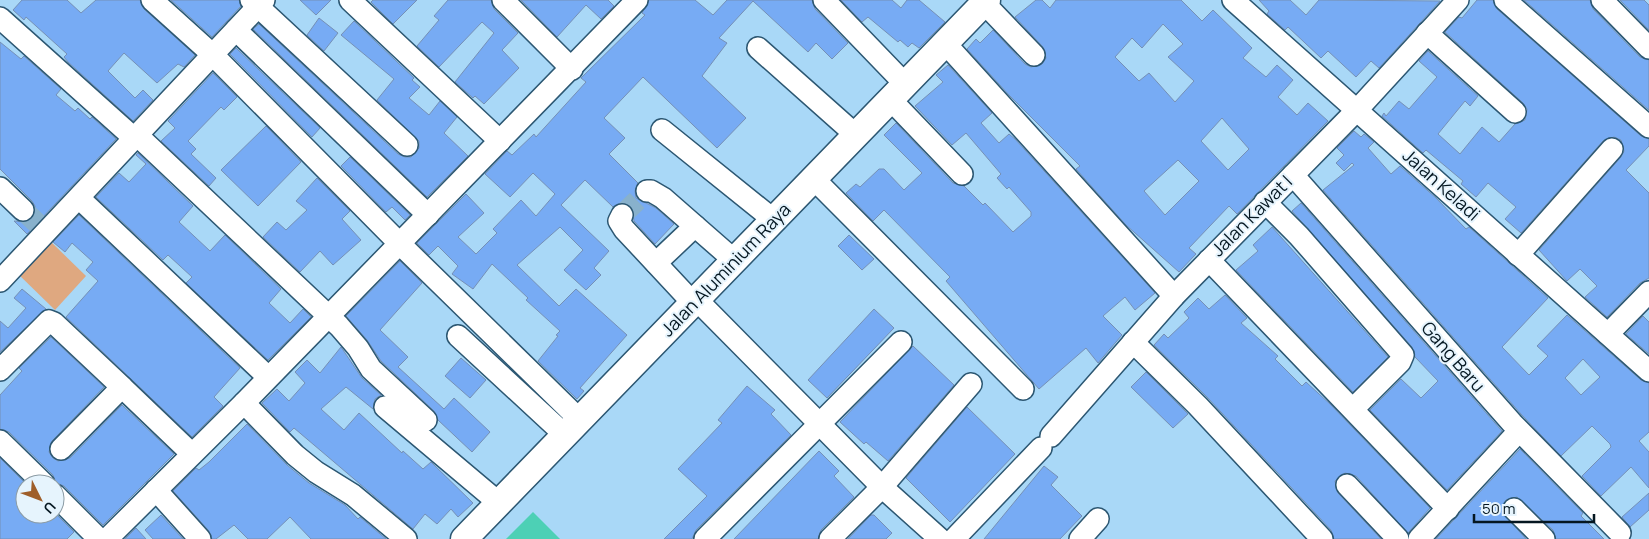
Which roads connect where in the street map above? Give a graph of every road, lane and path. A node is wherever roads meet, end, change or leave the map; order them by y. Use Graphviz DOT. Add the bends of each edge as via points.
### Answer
graph roads {
  1 [pos="152,0"];
  2 [pos="350,0"];
  3 [pos="503,0"];
  4 [pos="637,0"];
  5 [pos="824,0"];
  6 [pos="1233,0"];
  7 [pos="1505,0"];
  8 [pos="1602,0"];
  9 [pos="985,1"];
  10 [pos="258,2"];
  11 [pos="1453,2"];
  12 [pos="0,18"];
  13 [pos="236,30"];
  14 [pos="1427,33"];
  15 [pos="945,43"];
  16 [pos="758,48"];
  17 [pos="1649,48"];
  18 [pos="213,55"];
  19 [pos="1034,55"];
  20 [pos="572,69"];
  21 [pos="898,92"];
  22 [pos="1357,110"];
  23 [pos="1515,112"];
  24 [pos="1649,127"];
  25 [pos="662,130"];
  26 [pos="857,136"];
  27 [pos="136,137"];
  28 [pos="500,141"];
  29 [pos="407,144"];
  30 [pos="1612,149"];
  31 [pos="962,174"];
  32 [pos="1293,174"];
  33 [pos="814,179"];
  34 [pos="0,188"];
  35 [pos="647,192"];
  36 [pos="79,198"];
  37 [pos="1265,202"];
  38 [pos="23,210"];
  39 [pos="428,215"];
  40 [pos="622,215"];
  41 [pos="775,221"];
  42 [pos="695,226"];
  43 [pos="400,244"];
  44 [pos="1518,255"];
  45 [pos="1209,260"];
  46 [pos="735,261"];
  47 [pos="656,264"];
  48 [pos="0,281"];
  49 [pos="1649,292"];
  50 [pos="1174,296"];
  51 [pos="696,301"];
  52 [pos="328,316"];
  53 [pos="1608,334"];
  54 [pos="458,336"];
  55 [pos="901,342"];
  56 [pos="1133,342"];
  57 [pos="0,370"];
  58 [pos="1649,371"];
  59 [pos="268,377"];
  60 [pos="971,384"];
  61 [pos="122,387"];
  62 [pos="1023,389"];
  63 [pos="244,403"];
  64 [pos="385,407"];
  65 [pos="1353,409"];
  66 [pos="426,420"];
  67 [pos="820,424"];
  68 [pos="572,427"];
  69 [pos="1520,431"];
  70 [pos="0,441"];
  71 [pos="61,449"];
  72 [pos="192,454"];
  73 [pos="34,474"];
  74 [pos="1347,485"];
  75 [pos="882,487"];
  76 [pos="156,490"];
  77 [pos="499,503"];
  78 [pos="65,505"];
  79 [pos="1448,509"];
  80 [pos="1514,509"];
  81 [pos="1098,519"];
  82 [pos="1620,533"];
  83 [pos="99,539"];
  84 [pos="107,539"];
  85 [pos="200,539"];
  86 [pos="406,539"];
  87 [pos="464,539"];
  88 [pos="705,539"];
  89 [pos="830,539"];
  90 [pos="940,539"];
  91 [pos="954,539"];
  92 [pos="1080,539"];
  93 [pos="1322,539"];
  94 [pos="1398,539"];
  95 [pos="1420,539"];
  96 [pos="1544,539"];
  1 -- 18 [label="street"];
  2 -- 28 [label="street"];
  3 -- 20 [label="street"];
  4 -- 20 [label="street"];
  5 -- 21 [label="street"];
  6 -- 22 [label="street, Jalan Keladi"];
  7 -- 24 [label="street"];
  8 -- 17 [label="street"];
  9 -- 15 [label="main road, Jalan Aluminium Raya"];
  9 -- 19 [label="street"];
  10 -- 13 [label="street"];
  10 -- 29 [label="street"];
  11 -- 14 [label="street, Jalan Kawat I"];
  12 -- 27 [label="street"];
  13 -- 18 [label="street"];
  13 -- 39 [label="street"];
  14 -- 22 [label="street, Jalan Kawat I"];
  14 -- 23 [label="street"];
  15 -- 21 [label="main road, Jalan Aluminium Raya"];
  15 -- 50 [label="street"];
  16 -- 26 [label="street"];
  18 -- 27 [label="street"];
  18 -- 43 [label="street"];
  20 -- 28 [label="street"];
  21 -- 26 [label="main road, Jalan Aluminium Raya"];
  21 -- 31 [label="street"];
  22 -- 32 [label="street, Jalan Kawat I"];
  22 -- 44 [label="street, Jalan Keladi"];
  25 -- 41 [label="street"];
  26 -- 33 [label="main road, Jalan Aluminium Raya"];
  27 -- 36 [label="street"];
  27 -- 52 [label="street"];
  28 -- 39 [label="street"];
  30 -- 44 [label="street"];
  32 -- 37 [label="street, Jalan Kawat I"];
  32 -- 69 [label="street, Gang Baru"];
  33 -- 41 [label="main road, Jalan Aluminium Raya"];
  33 -- 62 [label="street"];
  34 -- 38 [label="street"];
  35 -- 42 [label="street" via="663,198"];
  36 -- 48 [label="street" via="44,230"];
  36 -- 59 [label="street"];
  37 -- 45 [label="street, Jalan Kawat I"];
  37 -- 65 [label="street" via="1403,355 1400,362"];
  39 -- 43 [label="street"];
  40 -- 47 [label="street" via="620,224"];
  41 -- 46 [label="main road, Jalan Aluminium Raya"];
  42 -- 46 [label="street"];
  42 -- 47 [label="street"];
  43 -- 52 [label="street"];
  43 -- 68 [label="street"];
  44 -- 53 [label="street, Jalan Keladi"];
  45 -- 50 [label="street, Jalan Kawat I"];
  45 -- 65 [label="street"];
  46 -- 51 [label="main road, Jalan Aluminium Raya"];
  47 -- 51 [label="street"];
  49 -- 53 [label="street"];
  50 -- 56 [label="street, Jalan Kawat I"];
  51 -- 67 [label="street"];
  51 -- 68 [label="main road, Jalan Aluminium Raya"];
  52 -- 59 [label="street"];
  52 -- 66 [label="street" via="349,336 371,369"];
  53 -- 58 [label="street, Jalan Keladi"];
  54 -- 68 [label="street"];
  55 -- 67 [label="street"];
  56 -- 91 [label="street, Jalan Kawat I" via="1046,442"];
  56 -- 93 [label="street" via="1198,406"];
  57 -- 61 [label="street" via="49,321"];
  59 -- 63 [label="street"];
  60 -- 75 [label="street"];
  61 -- 71 [label="street"];
  61 -- 72 [label="street"];
  63 -- 72 [label="street"];
  63 -- 86 [label="street" via="309,467 353,495"];
  64 -- 77 [label="street"];
  65 -- 79 [label="street"];
  67 -- 75 [label="street"];
  67 -- 88 [label="street"];
  68 -- 77 [label="main road, Jalan Aluminium Raya"];
  69 -- 79 [label="street"];
  69 -- 82 [label="street, Gang Baru"];
  70 -- 73 [label="street"];
  72 -- 76 [label="street"];
  74 -- 94 [label="street"];
  75 -- 89 [label="street"];
  75 -- 90 [label="street"];
  76 -- 84 [label="street"];
  76 -- 85 [label="street"];
  77 -- 87 [label="main road, Jalan Aluminium Raya"];
  78 -- 83 [label="street"];
  79 -- 95 [label="street"];
  80 -- 96 [label="street"];
  81 -- 92 [label="street"];
}
